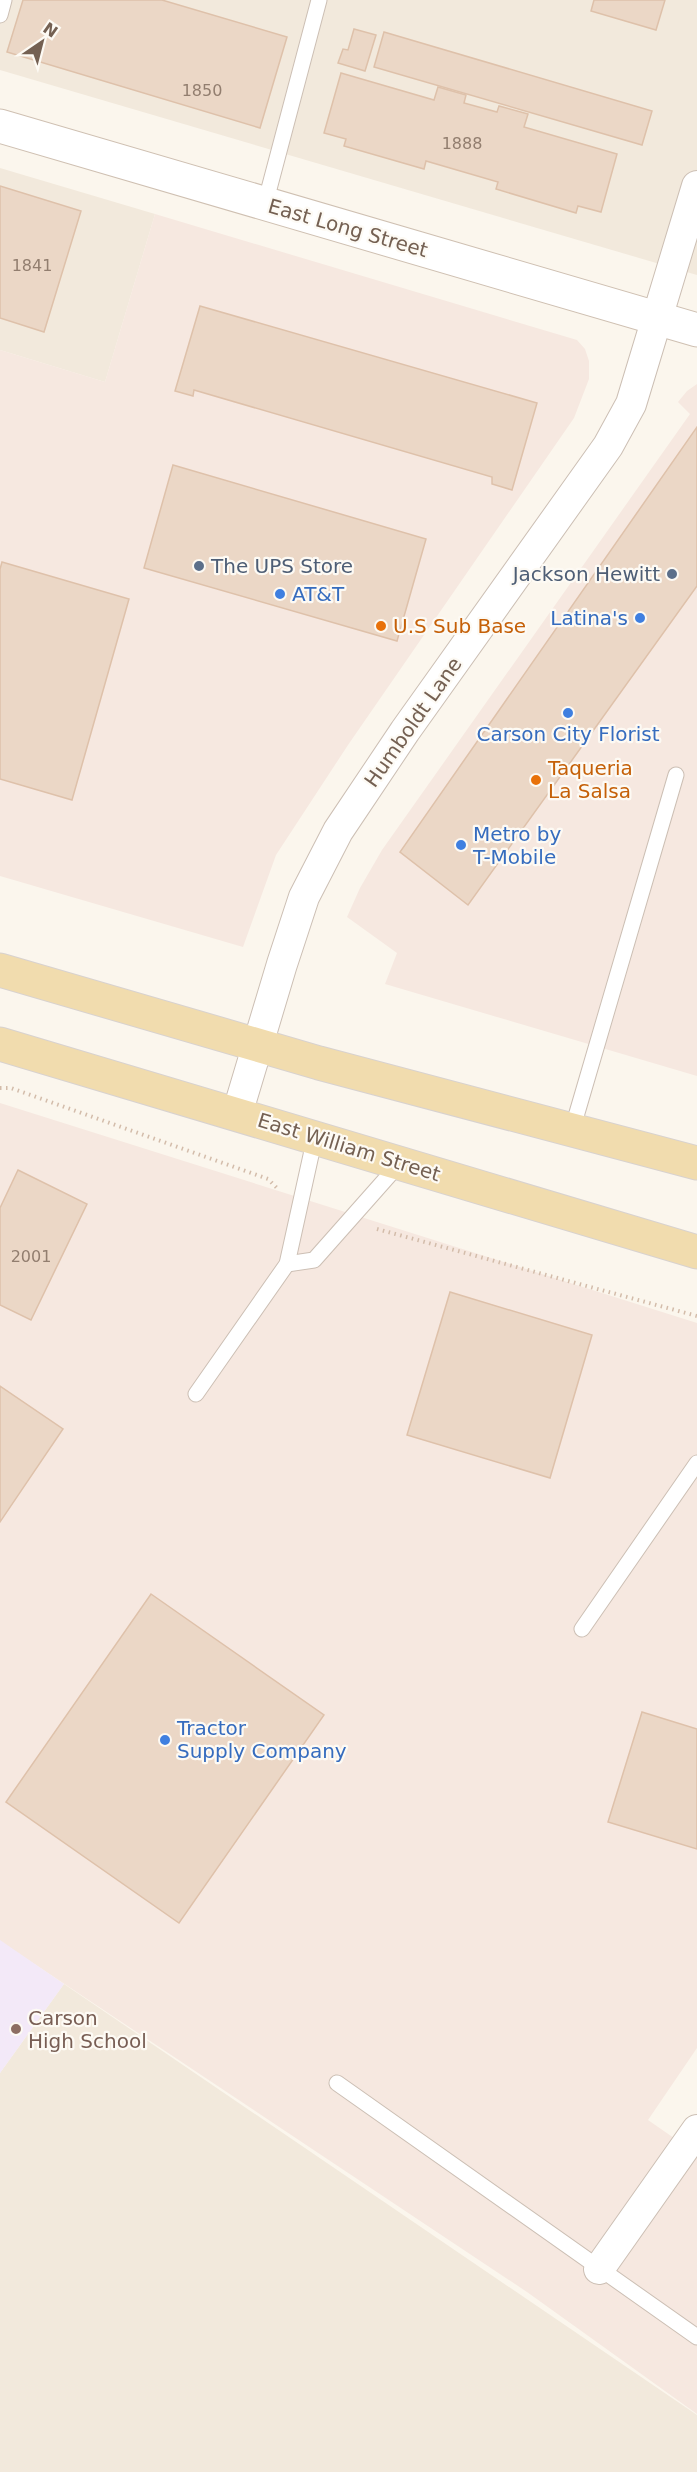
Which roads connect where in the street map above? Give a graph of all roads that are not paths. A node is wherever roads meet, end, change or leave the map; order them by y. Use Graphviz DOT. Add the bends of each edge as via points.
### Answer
graph roads {
  1 [pos="4,0"];
  2 [pos="319,0"];
  3 [pos="0,15"];
  4 [pos="0,126"];
  5 [pos="697,186"];
  6 [pos="266,204"];
  7 [pos="656,318"];
  8 [pos="697,330"];
  9 [pos="676,775"];
  10 [pos="0,970"];
  11 [pos="0,1044"];
  12 [pos="257,1045"];
  13 [pos="237,1114"];
  14 [pos="572,1130"];
  15 [pos="315,1137"];
  16 [pos="400,1163"];
  17 [pos="697,1163"];
  18 [pos="697,1252"];
  19 [pos="287,1264"];
  20 [pos="196,1394"];
  21 [pos="697,1463"];
  22 [pos="582,1629"];
  23 [pos="337,2083"];
  24 [pos="697,2130"];
  25 [pos="599,2269"];
  26 [pos="697,2337"];
  1 -- 3 [label="lane"];
  2 -- 6 [label="lane"];
  4 -- 6 [label="street, East Long Street"];
  5 -- 7 [label="street, Humboldt Lane"];
  6 -- 7 [label="street, East Long Street"];
  7 -- 8 [label="street, East Long Street"];
  7 -- 12 [label="street, Humboldt Lane" via="631,404 608,446 405,730 338,831 304,897"];
  9 -- 14 [label="lane"];
  10 -- 12 [label="main road"];
  11 -- 13 [label="main road, East William Street"];
  12 -- 13 [label="street, Humboldt Lane"];
  12 -- 14 [label="main road"];
  13 -- 15 [label="main road, East William Street"];
  14 -- 17 [label="main road"];
  15 -- 16 [label="main road, East William Street"];
  15 -- 19 [label="lane"];
  16 -- 18 [label="main road, East William Street"];
  16 -- 19 [label="lane" via="314,1260"];
  19 -- 20 [label="lane"];
  21 -- 22 [label="lane"];
  23 -- 25 [label="lane"];
  24 -- 25 [label="street"];
  25 -- 26 [label="lane"];
}
